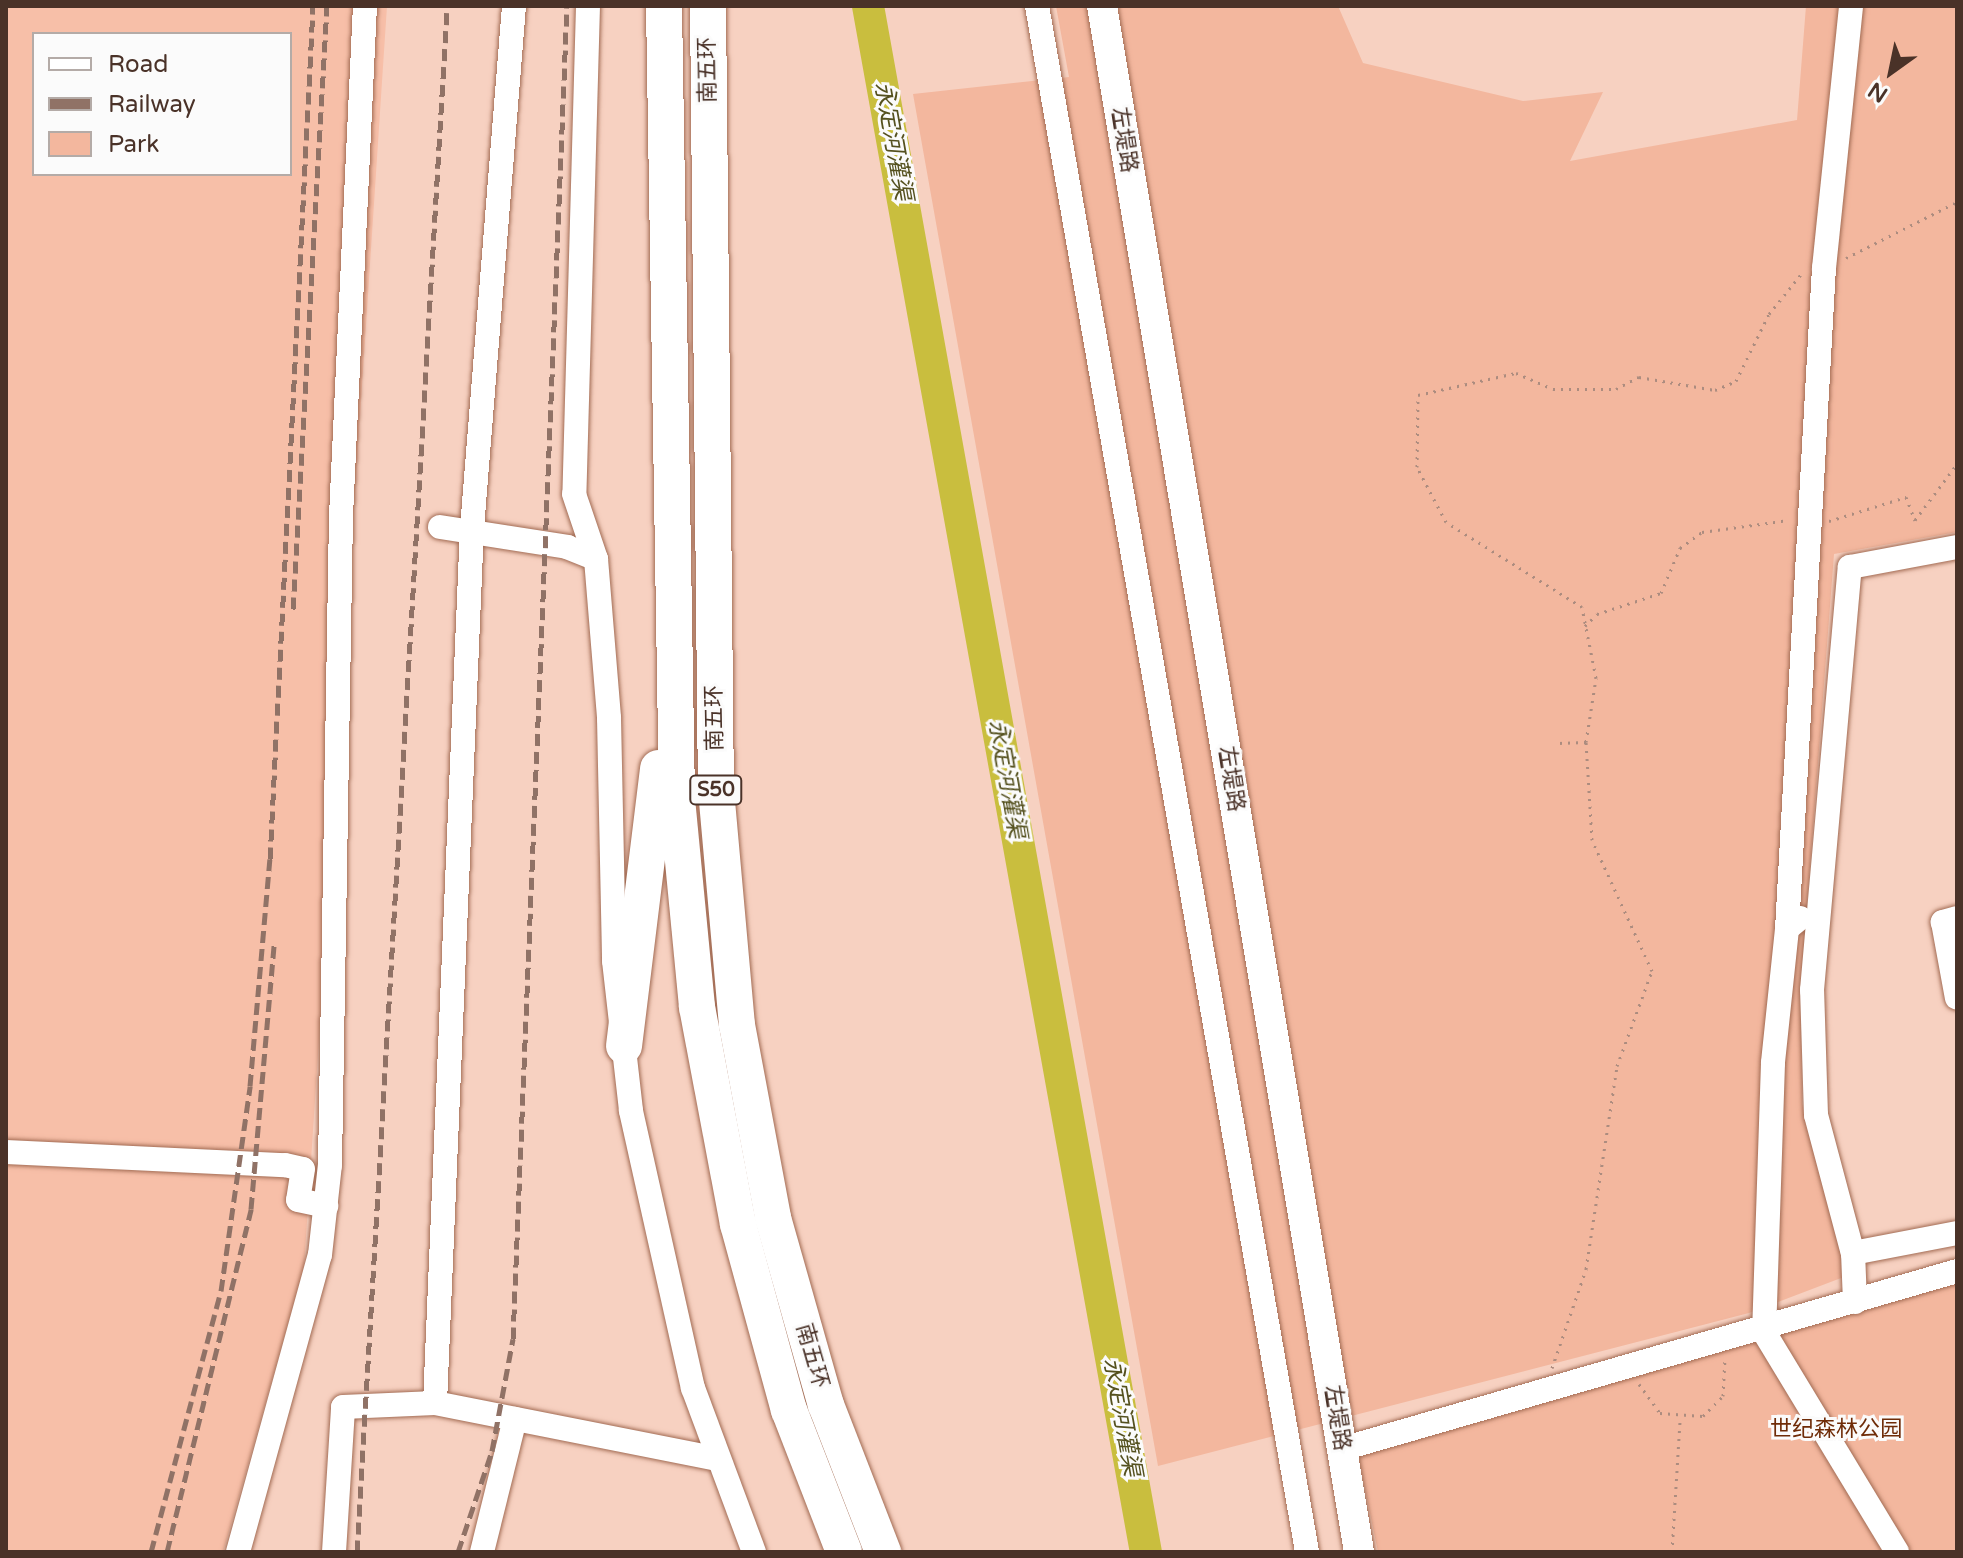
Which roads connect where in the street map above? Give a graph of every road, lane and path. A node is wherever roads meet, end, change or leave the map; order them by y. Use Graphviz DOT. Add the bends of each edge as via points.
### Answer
graph roads {
  1 [pos="365,6"];
  2 [pos="514,6"];
  3 [pos="588,6"];
  4 [pos="664,6"];
  5 [pos="708,6"];
  6 [pos="1037,6"];
  7 [pos="1102,6"];
  8 [pos="1851,6"];
  9 [pos="1957,202"];
  10 [pos="1824,263"];
  11 [pos="1957,464"];
  12 [pos="1809,514"];
  13 [pos="440,527"];
  14 [pos="472,528"];
  15 [pos="1957,547"];
  16 [pos="596,559"];
  17 [pos="672,615"];
  18 [pos="1585,626"];
  19 [pos="1586,742"];
  20 [pos="1558,743"];
  21 [pos="1807,913"];
  22 [pos="1957,918"];
  23 [pos="1787,929"];
  24 [pos="1957,998"];
  25 [pos="624,1046"];
  26 [pos="6,1152"];
  27 [pos="326,1206"];
  28 [pos="1957,1233"];
  29 [pos="1853,1254"];
  30 [pos="1957,1271"];
  31 [pos="1855,1302"];
  32 [pos="1764,1332"];
  33 [pos="1720,1344"];
  34 [pos="1634,1367"];
  35 [pos="1547,1391"];
  36 [pos="435,1403"];
  37 [pos="515,1419"];
  38 [pos="1680,1420"];
  39 [pos="1342,1449"];
  40 [pos="719,1459"];
  41 [pos="238,1552"];
  42 [pos="334,1552"];
  43 [pos="482,1552"];
  44 [pos="754,1552"];
  45 [pos="844,1552"];
  46 [pos="883,1552"];
  47 [pos="1307,1552"];
  48 [pos="1359,1552"];
  49 [pos="1672,1552"];
  50 [pos="1897,1552"];
  1 -- 27 [label="street" via="341,516"];
  2 -- 14 [label="street"];
  3 -- 16 [label="street" via="574,494"];
  4 -- 17 [label="highway, 南五环 / S50"];
  5 -- 46 [label="highway, 南五环 / S50" via="716,790 737,1025 773,1218 826,1405"];
  6 -- 47 [label="street"];
  7 -- 39 [label="main road, 左堤路"];
  8 -- 10 [label="street"];
  9 -- 10 [label="path" via="1878,248"];
  10 -- 12 [label="street"];
  10 -- 18 [label="path" via="1791,278 1736,381 1715,390 1639,377 1616,389 1553,389 1516,373 1418,395 1417,467 1431,503 1446,522 1582,607"];
  11 -- 12 [label="path" via="1915,520 1906,497 1871,514"];
  12 -- 18 [label="path" via="1760,529 1702,532 1680,548 1661,593 1597,614"];
  12 -- 23 [label="street"];
  13 -- 14 [label="street"];
  14 -- 16 [label="street"];
  14 -- 36 [label="street"];
  15 -- 29 [label="street" via="1850,567 1812,990 1816,1115"];
  16 -- 25 [label="street"];
  17 -- 25 [label="highway" via="641,947"];
  17 -- 45 [label="highway, 南五环 / S50" via="677,799 697,1007 742,1238 789,1410"];
  18 -- 19 [label="path" via="1596,678"];
  19 -- 20 [label="path"];
  19 -- 35 [label="path" via="1592,840 1652,971 1617,1066 1586,1269"];
  21 -- 23 [label="street"];
  22 -- 24 [label="street" via="1943,922"];
  23 -- 32 [label="street" via="1773,1063"];
  25 -- 40 [label="street" via="631,1111 693,1388"];
  26 -- 27 [label="street" via="285,1165 303,1169 298,1200"];
  27 -- 41 [label="street" via="320,1255"];
  28 -- 29 [label="street"];
  29 -- 31 [label="street"];
  30 -- 31 [label="street"];
  31 -- 32 [label="street"];
  32 -- 33 [label="street"];
  32 -- 50 [label="street"];
  33 -- 34 [label="street"];
  33 -- 38 [label="path" via="1723,1396 1703,1416"];
  34 -- 35 [label="street"];
  34 -- 38 [label="path" via="1648,1403"];
  35 -- 39 [label="street"];
  36 -- 37 [label="street"];
  36 -- 42 [label="street" via="343,1407"];
  37 -- 40 [label="street"];
  37 -- 43 [label="street"];
  38 -- 49 [label="path"];
  39 -- 48 [label="main road, 左堤路"];
  40 -- 44 [label="street"];
}
